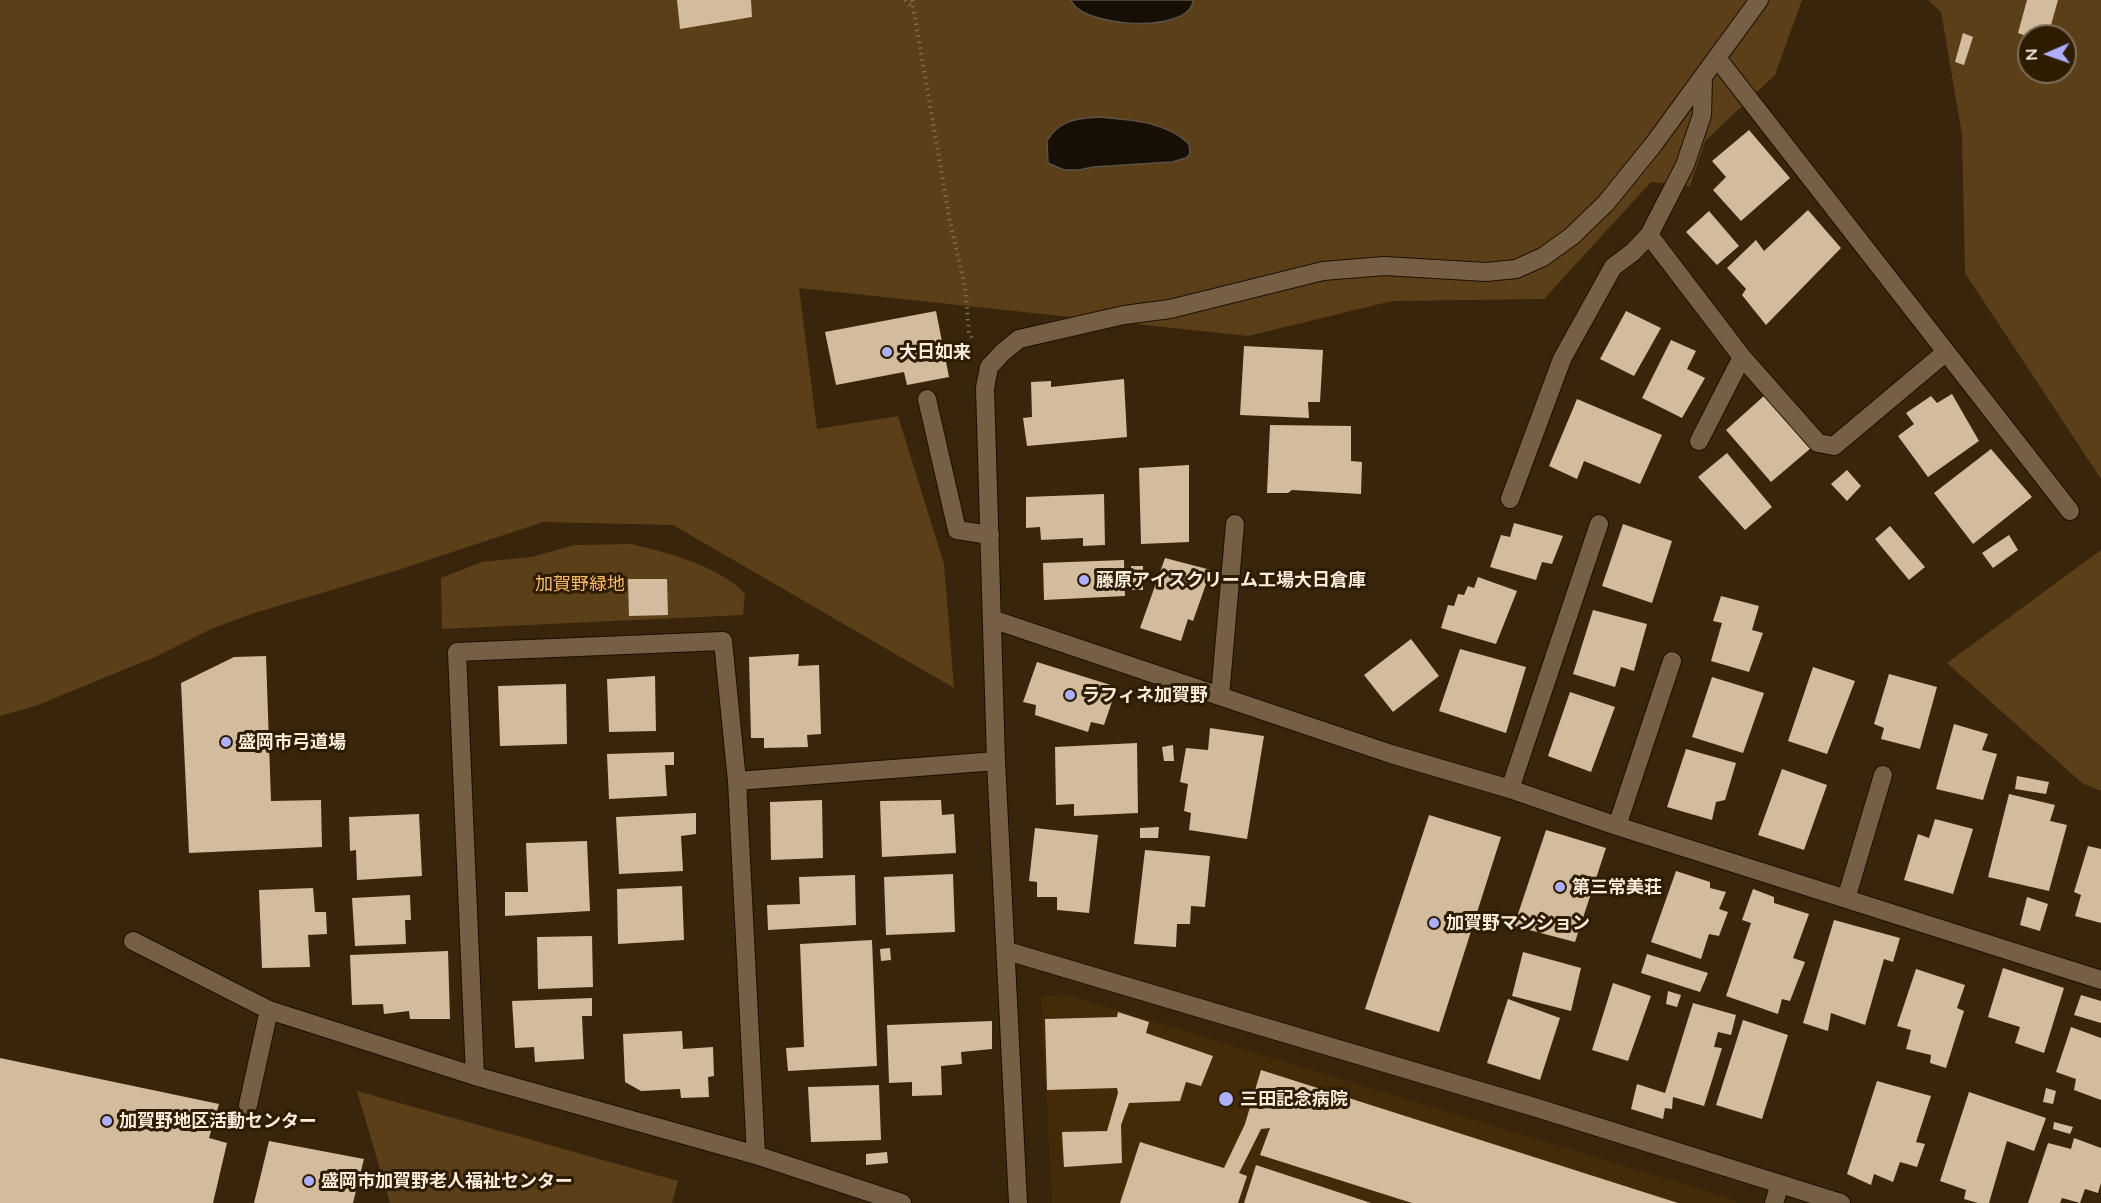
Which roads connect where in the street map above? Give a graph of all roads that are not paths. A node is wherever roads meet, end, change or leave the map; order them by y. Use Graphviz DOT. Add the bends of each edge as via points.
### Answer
graph roads {
  1 [pos="1759,0"];
  2 [pos="1717,58"];
  3 [pos="1703,78"];
  4 [pos="1649,235"];
  5 [pos="1946,352"];
  6 [pos="1742,357"];
  7 [pos="927,399"];
  8 [pos="1699,441"];
  9 [pos="1510,499"];
  10 [pos="2070,511"];
  11 [pos="1235,524"];
  12 [pos="1599,524"];
  13 [pos="990,535"];
  14 [pos="992,619"];
  15 [pos="1672,661"];
  16 [pos="1220,696"];
  17 [pos="996,761"];
  18 [pos="1883,775"];
  19 [pos="737,781"];
  20 [pos="1510,789"];
  21 [pos="1617,825"];
  22 [pos="1845,898"];
  23 [pos="133,941"];
  24 [pos="1007,951"];
  25 [pos="2101,980"];
  26 [pos="269,1010"];
  27 [pos="475,1076"];
  28 [pos="248,1105"];
  29 [pos="756,1155"];
  30 [pos="1780,1184"];
  31 [pos="902,1203"];
  32 [pos="1018,1203"];
  33 [pos="1774,1203"];
  34 [pos="1840,1203"];
  1 -- 2 [label="street"];
  2 -- 3 [label="street"];
  2 -- 5 [label="street"];
  3 -- 4 [label="street" via="1702,115 1685,165"];
  3 -- 13 [label="street" via="1606,203 1572,236 1543,257 1516,269 1486,272 1384,266 1323,271 1170,309 1124,315 1019,339 989,367 985,388"];
  4 -- 6 [label="street"];
  4 -- 9 [label="street" via="1613,267 1562,359"];
  5 -- 6 [label="street" via="1834,446 1818,443"];
  5 -- 10 [label="street"];
  6 -- 8 [label="street"];
  7 -- 13 [label="street" via="957,530"];
  11 -- 16 [label="street"];
  12 -- 20 [label="street"];
  13 -- 14 [label="street"];
  14 -- 16 [label="street"];
  14 -- 17 [label="street"];
  15 -- 21 [label="street"];
  16 -- 20 [label="street" via="1391,754"];
  17 -- 19 [label="street"];
  17 -- 24 [label="street"];
  18 -- 22 [label="street"];
  19 -- 27 [label="street" via="723,641 457,652"];
  19 -- 29 [label="street"];
  20 -- 21 [label="street"];
  21 -- 22 [label="street"];
  22 -- 25 [label="street"];
  23 -- 26 [label="street"];
  24 -- 30 [label="street"];
  24 -- 32 [label="street"];
  26 -- 27 [label="street"];
  26 -- 28 [label="street"];
  27 -- 29 [label="street"];
  29 -- 31 [label="street"];
  30 -- 33 [label="street"];
  30 -- 34 [label="street"];
}
